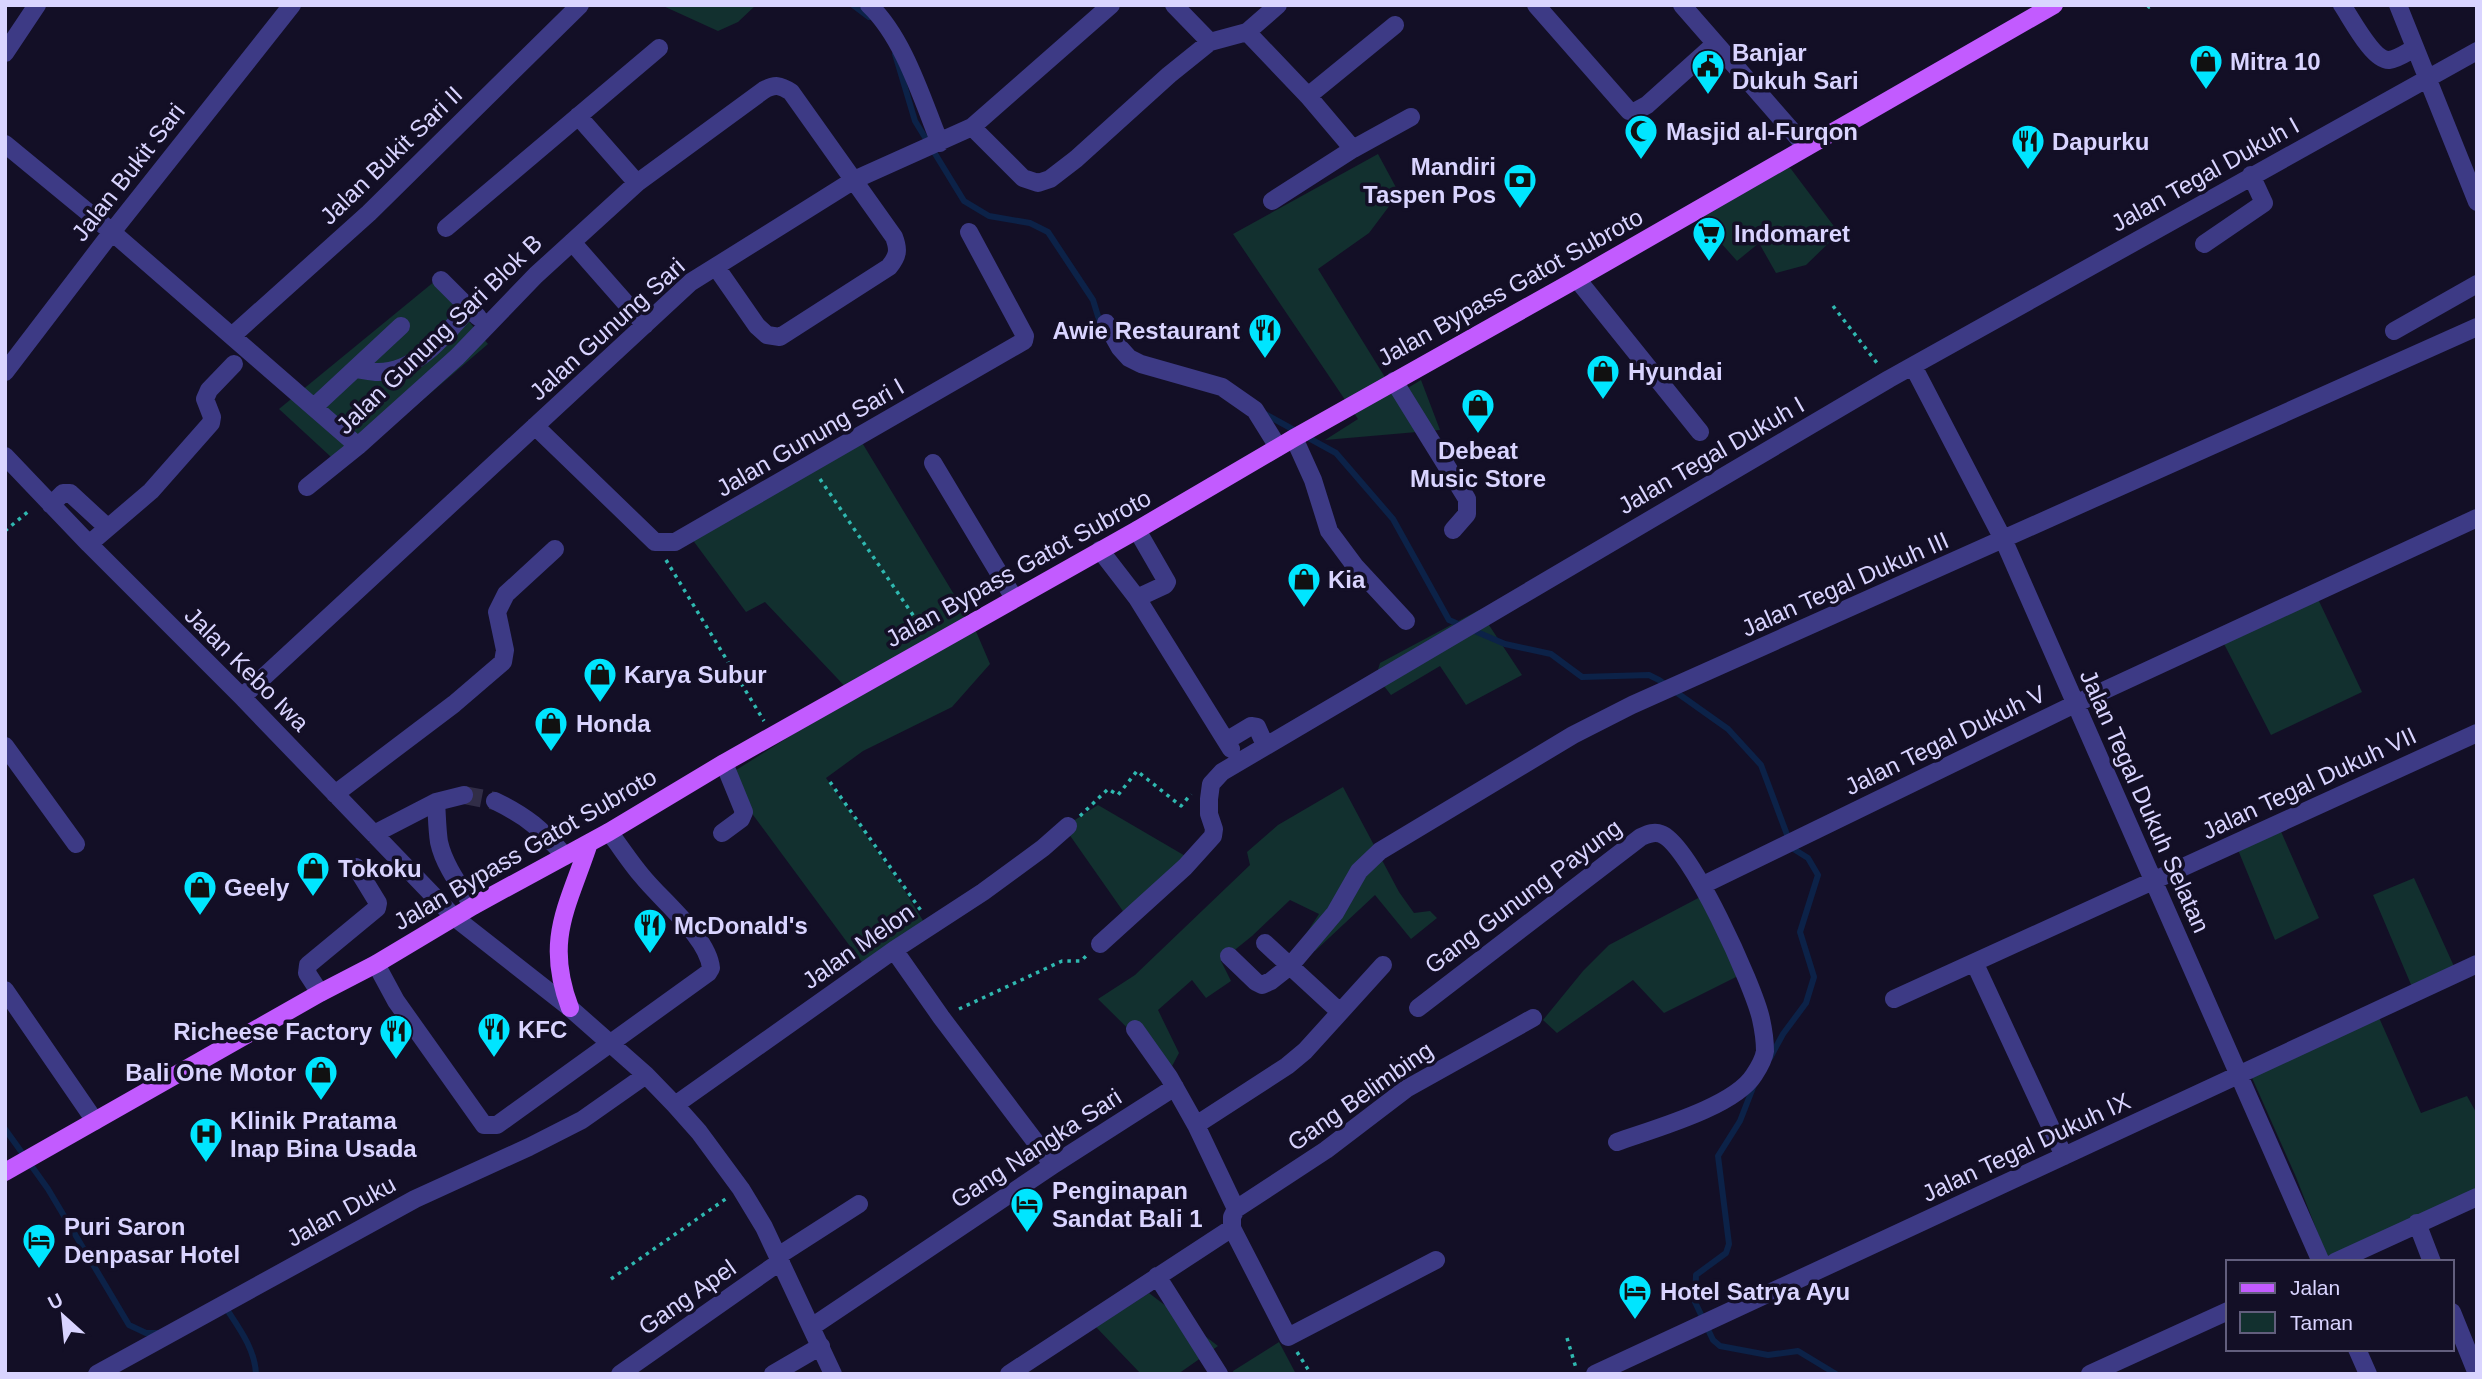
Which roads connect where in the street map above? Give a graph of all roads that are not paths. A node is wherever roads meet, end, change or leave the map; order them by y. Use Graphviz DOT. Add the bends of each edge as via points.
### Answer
graph roads {
  1 [pos="37,5"];
  2 [pos="292,5"];
  3 [pos="580,5"];
  4 [pos="869,5"];
  5 [pos="1111,5"];
  6 [pos="1174,5"];
  7 [pos="1278,5"];
  8 [pos="1536,5"];
  9 [pos="1682,5"];
  10 [pos="2054,5"];
  11 [pos="2342,5"];
  12 [pos="2398,5"];
  13 [pos="1395,25"];
  14 [pos="1247,32"];
  15 [pos="1210,42"];
  16 [pos="1716,44"];
  17 [pos="659,48"];
  18 [pos="2415,48"];
  19 [pos="2477,51"];
  20 [pos="5,52"];
  21 [pos="2427,79"];
  22 [pos="1308,96"];
  23 [pos="578,116"];
  24 [pos="1411,117"];
  25 [pos="972,127"];
  26 [pos="940,143"];
  27 [pos="5,144"];
  28 [pos="1806,147"];
  29 [pos="1353,149"];
  30 [pos="2251,175"];
  31 [pos="854,180"];
  32 [pos="637,183"];
  33 [pos="1272,201"];
  34 [pos="2477,202"];
  35 [pos="446,228"];
  36 [pos="112,232"];
  37 [pos="970,232"];
  38 [pos="572,242"];
  39 [pos="2204,244"];
  40 [pos="716,267"];
  41 [pos="1577,279"];
  42 [pos="441,280"];
  43 [pos="2477,284"];
  44 [pos="469,308"];
  45 [pos="1106,323"];
  46 [pos="645,325"];
  47 [pos="401,326"];
  48 [pos="488,327"];
  49 [pos="2477,327"];
  50 [pos="2394,331"];
  51 [pos="232,336"];
  52 [pos="234,364"];
  53 [pos="1913,366"];
  54 [pos="356,369"];
  55 [pos="5,372"];
  56 [pos="1394,381"];
  57 [pos="314,407"];
  58 [pos="535,426"];
  59 [pos="1700,432"];
  60 [pos="1294,438"];
  61 [pos="358,446"];
  62 [pos="1278,447"];
  63 [pos="5,456"];
  64 [pos="933,463"];
  65 [pos="307,487"];
  66 [pos="48,501"];
  67 [pos="2477,518"];
  68 [pos="107,527"];
  69 [pos="1137,530"];
  70 [pos="1453,530"];
  71 [pos="2004,541"];
  72 [pos="89,544"];
  73 [pos="555,549"];
  74 [pos="1100,550"];
  75 [pos="1136,597"];
  76 [pos="1014,598"];
  77 [pos="1406,621"];
  78 [pos="242,697"];
  79 [pos="2075,704"];
  80 [pos="2477,733"];
  81 [pos="1226,741"];
  82 [pos="1265,745"];
  83 [pos="5,746"];
  84 [pos="1238,761"];
  85 [pos="724,763"];
  86 [pos="335,794"];
  87 [pos="464,795"];
  88 [pos="495,801"];
  89 [pos="436,802"];
  90 [pos="1068,826"];
  91 [pos="609,832"];
  92 [pos="374,834"];
  93 [pos="722,834"];
  94 [pos="589,843"];
  95 [pos="76,844"];
  96 [pos="565,856"];
  97 [pos="356,867"];
  98 [pos="2154,881"];
  99 [pos="1703,884"];
  100 [pos="473,906"];
  101 [pos="454,917"];
  102 [pos="1265,943"];
  103 [pos="1100,944"];
  104 [pos="894,950"];
  105 [pos="1229,956"];
  106 [pos="376,964"];
  107 [pos="1975,964"];
  108 [pos="2477,964"];
  109 [pos="1383,965"];
  110 [pos="1290,966"];
  111 [pos="5,990"];
  112 [pos="320,993"];
  113 [pos="1894,999"];
  114 [pos="570,1008"];
  115 [pos="1418,1008"];
  116 [pos="1340,1012"];
  117 [pos="1533,1018"];
  118 [pos="1135,1029"];
  119 [pos="612,1044"];
  120 [pos="646,1075"];
  121 [pos="2239,1076"];
  122 [pos="1175,1087"];
  123 [pos="675,1105"];
  124 [pos="95,1121"];
  125 [pos="1196,1125"];
  126 [pos="1617,1142"];
  127 [pos="2064,1156"];
  128 [pos="1053,1165"];
  129 [pos="5,1172"];
  130 [pos="2477,1197"];
  131 [pos="859,1204"];
  132 [pos="1236,1209"];
  133 [pos="2417,1223"];
  134 [pos="1232,1228"];
  135 [pos="780,1258"];
  136 [pos="1436,1260"];
  137 [pos="2320,1260"];
  138 [pos="2339,1260"];
  139 [pos="2431,1260"];
  140 [pos="1157,1276"];
  141 [pos="2226,1312"];
  142 [pos="2454,1317"];
  143 [pos="813,1326"];
  144 [pos="821,1346"];
  145 [pos="2358,1351"];
  146 [pos="97,1374"];
  147 [pos="620,1374"];
  148 [pos="773,1374"];
  149 [pos="833,1374"];
  150 [pos="1009,1374"];
  151 [pos="1219,1374"];
  152 [pos="1595,1374"];
  153 [pos="2091,1374"];
  154 [pos="2368,1374"];
  155 [pos="2477,1374"];
  1 -- 20 [label="street"];
  2 -- 36 [label="street, Jalan Bukit Sari"];
  3 -- 51 [label="street, Jalan Bukit Sari II" via="369,213"];
  4 -- 26 [label="street" via="900,48"];
  5 -- 25 [label="street, Jalan Gunung Sari"];
  6 -- 15 [label="street"];
  7 -- 14 [label="street"];
  8 -- 16 [label="street" via="1629,111 1647,105"];
  9 -- 16 [label="street"];
  10 -- 28 [label="main road, Jalan Bypass Gatot Subroto"];
  11 -- 18 [label="street" via="2382,59 2392,60"];
  12 -- 18 [label="street"];
  13 -- 22 [label="street"];
  14 -- 15 [label="street"];
  14 -- 22 [label="street"];
  15 -- 25 [label="street" via="1046,181 1023,178"];
  16 -- 28 [label="street"];
  17 -- 23 [label="street"];
  18 -- 21 [label="street"];
  19 -- 21 [label="street, Jalan Tegal Dukuh I"];
  21 -- 30 [label="street, Jalan Tegal Dukuh I"];
  21 -- 34 [label="street"];
  22 -- 29 [label="street"];
  23 -- 32 [label="street"];
  23 -- 35 [label="street"];
  24 -- 29 [label="street"];
  25 -- 26 [label="street, Jalan Gunung Sari"];
  26 -- 31 [label="street, Jalan Gunung Sari"];
  27 -- 36 [label="street"];
  28 -- 41 [label="main road, Jalan Bypass Gatot Subroto"];
  29 -- 33 [label="street"];
  30 -- 39 [label="street" via="2264,203"];
  30 -- 53 [label="street, Jalan Tegal Dukuh I"];
  31 -- 32 [label="street, Jalan Gunung Sari Blok B" via="791,92 772,86"];
  31 -- 40 [label="street, Jalan Gunung Sari"];
  31 -- 40 [label="street, Jalan Gunung Sari Blok B" via="894,237 896,258 792,330 780,337 767,335"];
  32 -- 38 [label="street, Jalan Gunung Sari Blok B"];
  36 -- 51 [label="street"];
  36 -- 55 [label="street, Jalan Bukit Sari"];
  37 -- 58 [label="street, Jalan Gunung Sari I" via="1024,341 675,542 655,542"];
  38 -- 46 [label="street, Jalan Gunung Sari Blok B"];
  38 -- 48 [label="street, Jalan Gunung Sari Blok B"];
  40 -- 46 [label="street, Jalan Gunung Sari" via="691,282"];
  41 -- 56 [label="main road, Jalan Bypass Gatot Subroto"];
  41 -- 59 [label="street"];
  42 -- 44 [label="street"];
  43 -- 50 [label="street"];
  44 -- 48 [label="street"];
  44 -- 54 [label="street" via="439,343 405,366 380,372"];
  45 -- 62 [label="street" via="1129,358 1222,387 1255,410"];
  46 -- 58 [label="street, Jalan Gunung Sari"];
  47 -- 54 [label="street"];
  48 -- 61 [label="street, Jalan Gunung Sari Blok B"];
  49 -- 71 [label="street, Jalan Tegal Dukuh III"];
  51 -- 57 [label="street"];
  52 -- 68 [label="street" via="205,398 211,423 151,491"];
  53 -- 71 [label="street, Jalan Tegal Dukuh Selatan"];
  53 -- 82 [label="street, Jalan Tegal Dukuh I"];
  54 -- 57 [label="street"];
  56 -- 60 [label="main road, Jalan Bypass Gatot Subroto"];
  56 -- 70 [label="street" via="1467,499 1467,514"];
  57 -- 61 [label="street"];
  58 -- 78 [label="street, Jalan Gunung Sari"];
  60 -- 62 [label="main road, Jalan Bypass Gatot Subroto"];
  60 -- 77 [label="street" via="1329,531"];
  61 -- 65 [label="street, Jalan Gunung Sari Blok B"];
  62 -- 69 [label="main road, Jalan Bypass Gatot Subroto"];
  63 -- 66 [label="street, Jalan Kebo Iwa"];
  64 -- 76 [label="street"];
  66 -- 68 [label="street" via="66,491"];
  66 -- 72 [label="street, Jalan Kebo Iwa"];
  67 -- 79 [label="street, Jalan Tegal Dukuh V"];
  68 -- 72 [label="street"];
  69 -- 74 [label="main road, Jalan Bypass Gatot Subroto"];
  69 -- 75 [label="street" via="1167,582"];
  71 -- 79 [label="street, Jalan Tegal Dukuh Selatan"];
  71 -- 110 [label="street, Jalan Tegal Dukuh III" via="1573,735 1380,851 1359,871 1335,913"];
  72 -- 78 [label="street, Jalan Kebo Iwa"];
  73 -- 86 [label="street" via="506,594 497,612 503,662"];
  74 -- 75 [label="street"];
  74 -- 76 [label="main road, Jalan Bypass Gatot Subroto"];
  75 -- 81 [label="street"];
  76 -- 85 [label="main road, Jalan Bypass Gatot Subroto"];
  78 -- 86 [label="street, Jalan Kebo Iwa"];
  79 -- 98 [label="street, Jalan Tegal Dukuh Selatan"];
  79 -- 99 [label="street, Jalan Tegal Dukuh V"];
  80 -- 98 [label="street, Jalan Tegal Dukuh VII"];
  81 -- 82 [label="street" via="1251,726 1257,727"];
  81 -- 84 [label="street"];
  82 -- 84 [label="street, Jalan Tegal Dukuh I"];
  83 -- 95 [label="street"];
  84 -- 103 [label="street, Jalan Tegal Dukuh I" via="1211,784 1213,836"];
  85 -- 91 [label="main road, Jalan Bypass Gatot Subroto"];
  85 -- 93 [label="street" via="744,812"];
  86 -- 92 [label="street, Jalan Kebo Iwa"];
  87 -- 89 [label="street"];
  88 -- 96 [label="street" via="541,829"];
  89 -- 92 [label="street"];
  89 -- 100 [label="street" via="442,853"];
  90 -- 104 [label="street, Jalan Melon" via="992,886"];
  91 -- 94 [label="main road, Jalan Bypass Gatot Subroto"];
  91 -- 119 [label="street" via="642,877 676,911 705,950 711,968"];
  92 -- 101 [label="street, Jalan Kebo Iwa"];
  94 -- 96 [label="main road, Jalan Bypass Gatot Subroto"];
  94 -- 114 [label="main road" via="558,937 558,962"];
  96 -- 100 [label="main road, Jalan Bypass Gatot Subroto"];
  97 -- 112 [label="street" via="377,908 308,965 307,973"];
  98 -- 107 [label="street, Jalan Tegal Dukuh VII"];
  98 -- 121 [label="street, Jalan Tegal Dukuh Selatan"];
  99 -- 115 [label="street, Gang Gunung Payung" via="1662,834 1641,836"];
  99 -- 126 [label="street" via="1746,976 1761,1019 1765,1053 1753,1077 1731,1097"];
  100 -- 101 [label="main road, Jalan Bypass Gatot Subroto"];
  101 -- 106 [label="main road, Jalan Bypass Gatot Subroto"];
  101 -- 114 [label="street, Jalan Kebo Iwa"];
  102 -- 110 [label="street"];
  104 -- 123 [label="street, Jalan Melon"];
  104 -- 128 [label="street"];
  105 -- 110 [label="street, Jalan Tegal Dukuh III" via="1262,985"];
  106 -- 112 [label="main road, Jalan Bypass Gatot Subroto"];
  106 -- 119 [label="street" via="396,1001 484,1125 497,1125"];
  107 -- 113 [label="street, Jalan Tegal Dukuh VII"];
  107 -- 127 [label="street"];
  108 -- 121 [label="street, Jalan Tegal Dukuh IX"];
  109 -- 116 [label="street"];
  110 -- 116 [label="street"];
  111 -- 124 [label="street"];
  112 -- 124 [label="main road, Jalan Bypass Gatot Subroto"];
  114 -- 119 [label="street, Jalan Kebo Iwa"];
  116 -- 125 [label="street" via="1287,1066"];
  117 -- 132 [label="street, Gang Belimbing" via="1406,1089 1326,1150"];
  118 -- 122 [label="street"];
  119 -- 120 [label="street, Jalan Kebo Iwa"];
  120 -- 123 [label="street, Jalan Kebo Iwa"];
  120 -- 146 [label="street, Jalan Duku" via="582,1120 415,1199"];
  121 -- 127 [label="street, Jalan Tegal Dukuh IX"];
  121 -- 137 [label="street, Jalan Tegal Dukuh Selatan"];
  122 -- 125 [label="street"];
  122 -- 128 [label="street, Gang Nangka Sari"];
  123 -- 135 [label="street, Jalan Kebo Iwa" via="741,1189"];
  124 -- 129 [label="main road, Jalan Bypass Gatot Subroto"];
  125 -- 132 [label="street"];
  127 -- 152 [label="street, Jalan Tegal Dukuh IX"];
  128 -- 143 [label="street, Gang Nangka Sari"];
  130 -- 133 [label="street"];
  131 -- 135 [label="street, Gang Apel"];
  132 -- 134 [label="street"];
  133 -- 138 [label="street"];
  133 -- 139 [label="street"];
  134 -- 136 [label="street" via="1288,1337"];
  134 -- 140 [label="street"];
  135 -- 143 [label="street, Jalan Kebo Iwa"];
  135 -- 147 [label="street, Gang Apel"];
  140 -- 150 [label="street"];
  140 -- 151 [label="street"];
  141 -- 153 [label="street"];
  142 -- 155 [label="street"];
  143 -- 144 [label="street, Jalan Kebo Iwa"];
  144 -- 148 [label="street"];
  144 -- 149 [label="street, Jalan Kebo Iwa"];
  145 -- 154 [label="street"];
}
